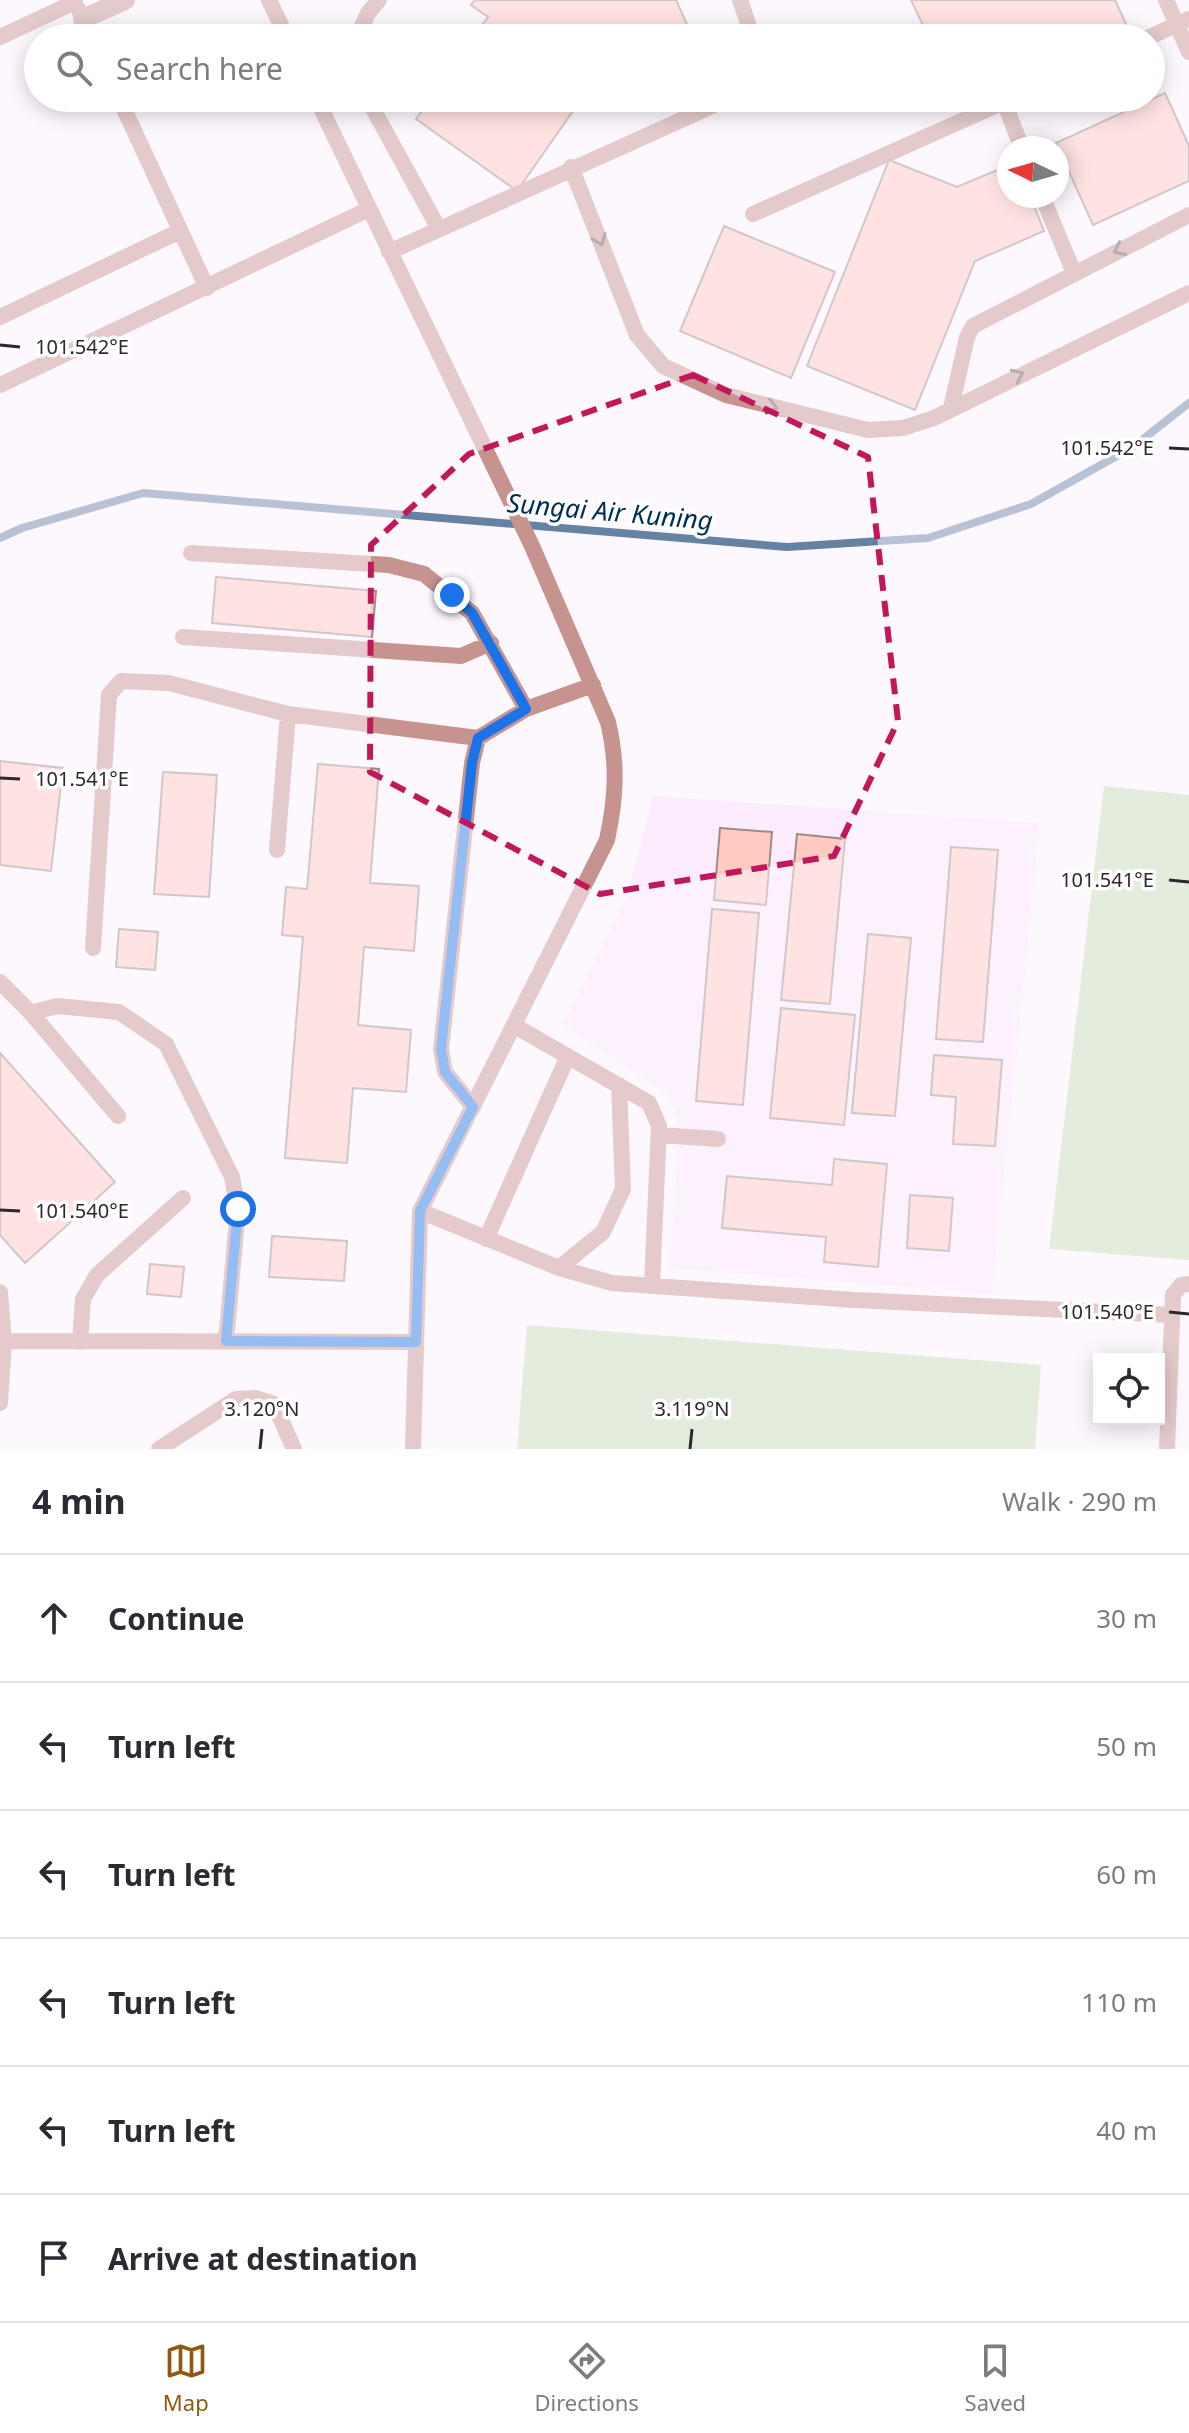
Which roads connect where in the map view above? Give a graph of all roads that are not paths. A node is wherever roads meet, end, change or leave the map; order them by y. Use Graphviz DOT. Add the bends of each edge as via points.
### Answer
graph roads {
  1 [pos="125,0"];
  2 [pos="269,0"];
  3 [pos="379,0"];
  4 [pos="740,0"];
  5 [pos="1166,0"];
  6 [pos="81,15"];
  7 [pos="1183,22"];
  8 [pos="48,24"];
  9 [pos="280,24"];
  10 [pos="363,24"];
  11 [pos="748,24"];
  12 [pos="24,30"];
  13 [pos="0,37"];
  14 [pos="1189,52"];
  15 [pos="125,112"];
  16 [pos="323,112"];
  17 [pos="375,112"];
  18 [pos="698,112"];
  19 [pos="981,112"];
  20 [pos="1012,112"];
  21 [pos="1018,136"];
  22 [pos="571,167"];
  23 [pos="1047,208"];
  24 [pos="369,209"];
  25 [pos="753,214"];
  26 [pos="1189,215"];
  27 [pos="439,229"];
  28 [pos="180,231"];
  29 [pos="389,252"];
  30 [pos="1074,273"];
  31 [pos="207,288"];
  32 [pos="1189,293"];
  33 [pos="0,317"];
  34 [pos="0,385"];
  35 [pos="951,408"];
  36 [pos="191,553"];
  37 [pos="183,637"];
  38 [pos="491,643"];
  39 [pos="593,685"];
  40 [pos="526,709"];
  41 [pos="288,714"];
  42 [pos="478,738"];
  43 [pos="277,850"];
  44 [pos="93,948"];
  45 [pos="0,982"];
  46 [pos="31,1013"];
  47 [pos="515,1026"];
  48 [pos="568,1056"];
  49 [pos="619,1085"];
  50 [pos="473,1107"];
  51 [pos="118,1116"];
  52 [pos="659,1135"];
  53 [pos="718,1139"];
  54 [pos="183,1198"];
  55 [pos="420,1211"];
  56 [pos="486,1239"];
  57 [pos="559,1268"];
  58 [pos="1189,1284"];
  59 [pos="652,1286"];
  60 [pos="0,1292"];
  61 [pos="1172,1315"];
  62 [pos="4,1341"];
  63 [pos="226,1341"];
  64 [pos="80,1342"];
  65 [pos="416,1342"];
  66 [pos="0,1403"];
  67 [pos="159,1449"];
  68 [pos="294,1449"];
  69 [pos="413,1449"];
  70 [pos="1167,1449"];
  1 -- 6 [label="street"];
  2 -- 9 [label="lane"];
  3 -- 10 [label="lane"];
  4 -- 11 [label="lane"];
  5 -- 7 [label="lane"];
  6 -- 8 [label="lane"];
  7 -- 14 [label="lane"];
  12 -- 13 [label="lane"];
  15 -- 28 [label="lane"];
  16 -- 24 [label="lane"];
  17 -- 27 [label="lane"];
  18 -- 22 [label="lane"];
  19 -- 25 [label="lane"];
  20 -- 21 [label="lane"];
  22 -- 27 [label="lane"];
  22 -- 35 [label="lane, one-way" via="637,335 663,366 726,395 868,430 903,428"];
  23 -- 30 [label="lane"];
  24 -- 29 [label="lane"];
  24 -- 31 [label="lane"];
  26 -- 30 [label="lane, one-way"];
  27 -- 29 [label="lane"];
  28 -- 31 [label="lane"];
  28 -- 33 [label="lane"];
  29 -- 39 [label="lane" via="532,546"];
  30 -- 35 [label="lane" via="973,326"];
  31 -- 34 [label="lane"];
  35 -- 32 [label="lane, one-way"];
  36 -- 38 [label="lane" via="389,565 424,574 472,613"];
  37 -- 38 [label="lane" via="461,656"];
  38 -- 40 [label="lane"];
  39 -- 40 [label="lane"];
  39 -- 47 [label="lane" via="615,753 617,795 607,840"];
  40 -- 42 [label="lane"];
  41 -- 42 [label="lane"];
  41 -- 43 [label="lane"];
  41 -- 44 [label="lane" via="149,680 121,681 109,695"];
  42 -- 50 [label="lane" via="441,1049 445,1072"];
  45 -- 46 [label="lane"];
  46 -- 51 [label="lane"];
  46 -- 63 [label="lane" via="57,1006 119,1012 166,1044 232,1177 238,1209"];
  47 -- 48 [label="lane"];
  47 -- 50 [label="lane"];
  48 -- 49 [label="lane"];
  48 -- 56 [label="lane"];
  49 -- 52 [label="lane" via="649,1103"];
  49 -- 57 [label="lane" via="623,1189 603,1232"];
  50 -- 55 [label="lane"];
  52 -- 53 [label="lane"];
  52 -- 59 [label="lane"];
  54 -- 64 [label="lane" via="97,1275 83,1299"];
  55 -- 56 [label="lane"];
  55 -- 65 [label="lane"];
  56 -- 57 [label="lane"];
  57 -- 59 [label="lane" via="612,1283"];
  58 -- 61 [label="lane" via="1173,1295"];
  59 -- 61 [label="lane"];
  60 -- 62 [label="lane"];
  61 -- 70 [label="lane"];
  62 -- 64 [label="lane"];
  62 -- 66 [label="lane"];
  63 -- 64 [label="lane"];
  63 -- 65 [label="lane"];
  65 -- 69 [label="lane"];
  67 -- 68 [label="lane" via="236,1399 255,1398 274,1404"];
}
